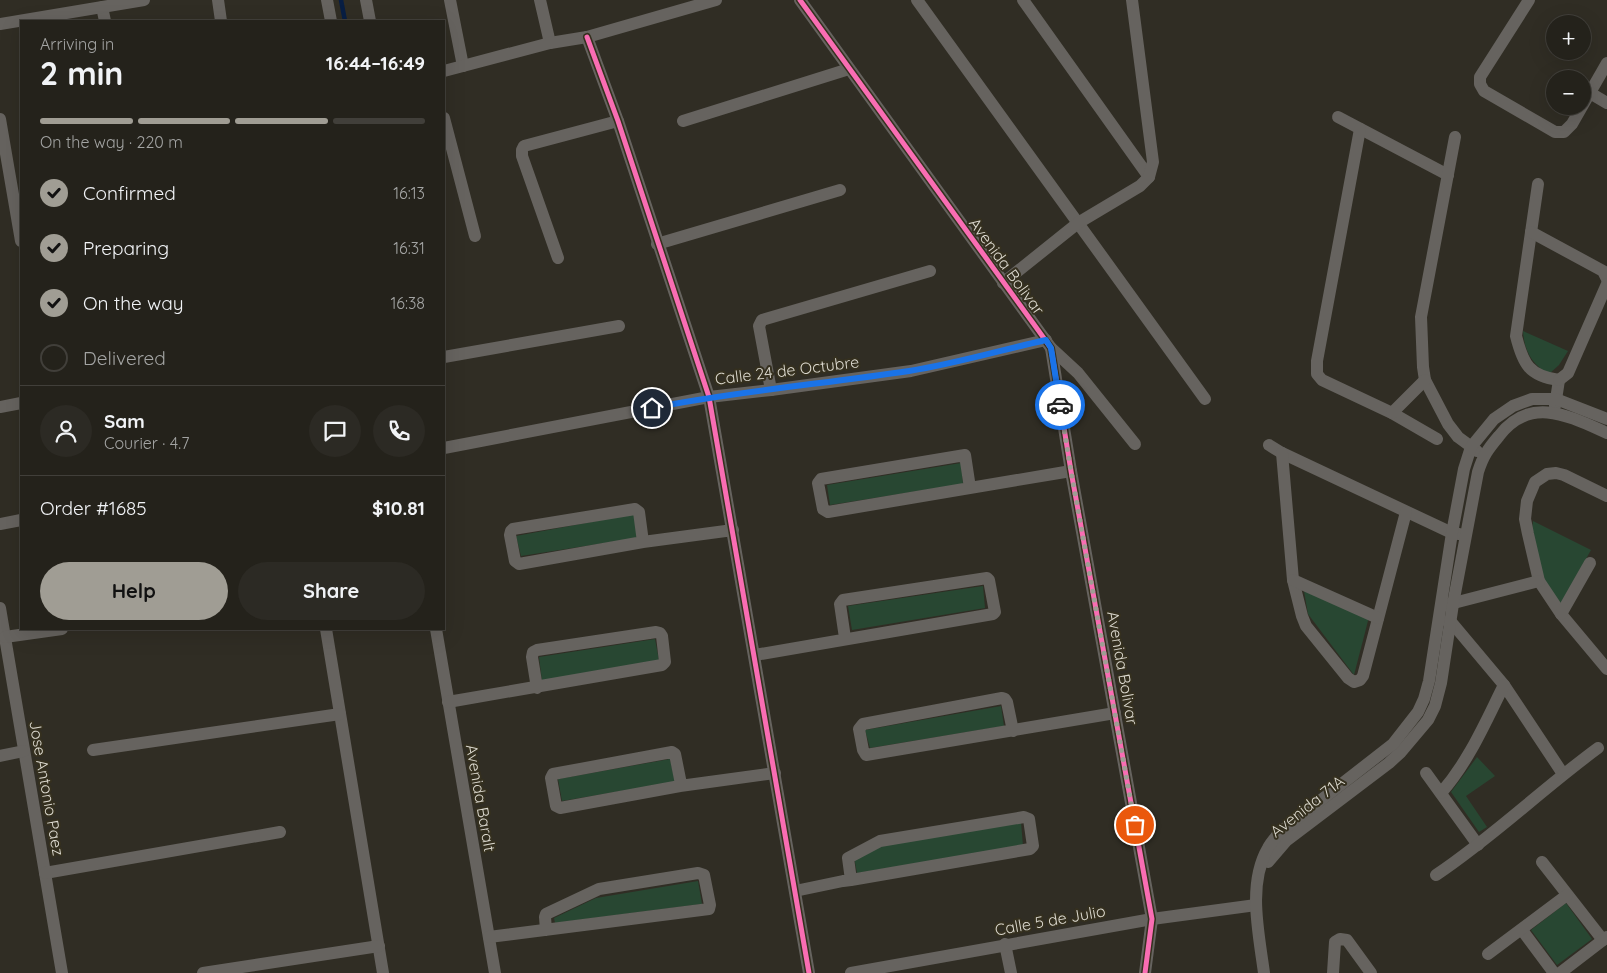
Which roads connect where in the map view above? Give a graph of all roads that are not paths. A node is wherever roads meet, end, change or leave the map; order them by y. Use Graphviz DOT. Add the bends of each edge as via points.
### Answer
graph roads {
  1 [pos="144,0"];
  2 [pos="218,0"];
  3 [pos="327,0"];
  4 [pos="366,0"];
  5 [pos="450,0"];
  6 [pos="540,0"];
  7 [pos="716,0"];
  8 [pos="800,0"];
  9 [pos="916,0"];
  10 [pos="1023,0"];
  11 [pos="1132,0"];
  12 [pos="1529,0"];
  13 [pos="677,5"];
  14 [pos="102,7"];
  15 [pos="24,20"];
  16 [pos="105,20"];
  17 [pos="221,20"];
  18 [pos="331,20"];
  19 [pos="370,20"];
  20 [pos="20,21"];
  21 [pos="0,24"];
  22 [pos="588,36"];
  23 [pos="550,43"];
  24 [pos="1607,63"];
  25 [pos="463,66"];
  26 [pos="849,69"];
  27 [pos="445,71"];
  28 [pos="1591,91"];
  29 [pos="1591,94"];
  30 [pos="1607,103"];
  31 [pos="1577,115"];
  32 [pos="1338,117"];
  33 [pos="0,119"];
  34 [pos="618,121"];
  35 [pos="683,121"];
  36 [pos="445,122"];
  37 [pos="1360,129"];
  38 [pos="1455,137"];
  39 [pos="1448,175"];
  40 [pos="5,176"];
  41 [pos="1149,177"];
  42 [pos="1538,184"];
  43 [pos="840,190"];
  44 [pos="1078,224"];
  45 [pos="1531,232"];
  46 [pos="475,236"];
  47 [pos="20,237"];
  48 [pos="657,244"];
  49 [pos="558,258"];
  50 [pos="930,270"];
  51 [pos="1607,280"];
  52 [pos="1003,283"];
  53 [pos="1607,284"];
  54 [pos="619,326"];
  55 [pos="1049,344"];
  56 [pos="445,357"];
  57 [pos="1425,380"];
  58 [pos="1558,380"];
  59 [pos="771,390"];
  60 [pos="709,397"];
  61 [pos="1205,399"];
  62 [pos="1556,399"];
  63 [pos="20,403"];
  64 [pos="1533,405"];
  65 [pos="0,407"];
  66 [pos="1392,413"];
  67 [pos="1554,413"];
  68 [pos="1607,419"];
  69 [pos="1607,433"];
  70 [pos="1437,439"];
  71 [pos="1135,444"];
  72 [pos="1269,445"];
  73 [pos="1471,447"];
  74 [pos="445,448"];
  75 [pos="1282,453"];
  76 [pos="1483,456"];
  77 [pos="1071,471"];
  78 [pos="970,488"];
  79 [pos="1607,496"];
  80 [pos="1406,512"];
  81 [pos="20,520"];
  82 [pos="0,524"];
  83 [pos="733,530"];
  84 [pos="1452,533"];
  85 [pos="1466,535"];
  86 [pos="643,542"];
  87 [pos="1590,562"];
  88 [pos="1293,580"];
  89 [pos="1539,581"];
  90 [pos="0,608"];
  91 [pos="1444,610"];
  92 [pos="1561,614"];
  93 [pos="1378,618"];
  94 [pos="1452,622"];
  95 [pos="55,630"];
  96 [pos="326,630"];
  97 [pos="436,630"];
  98 [pos="5,637"];
  99 [pos="845,638"];
  100 [pos="755,655"];
  101 [pos="1607,669"];
  102 [pos="1504,685"];
  103 [pos="537,688"];
  104 [pos="448,702"];
  105 [pos="1115,713"];
  106 [pos="340,714"];
  107 [pos="1013,731"];
  108 [pos="1598,748"];
  109 [pos="93,750"];
  110 [pos="24,751"];
  111 [pos="0,756"];
  112 [pos="775,773"];
  113 [pos="1426,773"];
  114 [pos="1563,774"];
  115 [pos="680,786"];
  116 [pos="1441,793"];
  117 [pos="280,832"];
  118 [pos="1478,845"];
  119 [pos="1542,862"];
  120 [pos="45,872"];
  121 [pos="1436,875"];
  122 [pos="1258,876"];
  123 [pos="851,880"];
  124 [pos="795,891"];
  125 [pos="1567,895"];
  126 [pos="1256,905"];
  127 [pos="1152,919"];
  128 [pos="546,930"];
  129 [pos="1522,930"];
  130 [pos="489,937"];
  131 [pos="1605,939"];
  132 [pos="1005,944"];
  133 [pos="379,946"];
  134 [pos="1488,954"];
  135 [pos="62,973"];
  136 [pos="203,973"];
  137 [pos="384,973"];
  138 [pos="495,973"];
  139 [pos="809,973"];
  140 [pos="851,973"];
  141 [pos="1011,973"];
  142 [pos="1145,973"];
  143 [pos="1264,973"];
  144 [pos="1333,973"];
  145 [pos="1371,973"];
  146 [pos="1554,973"];
  147 [pos="1560,973"];
  1 -- 14 [label="street"];
  2 -- 17 [label="street"];
  3 -- 18 [label="street"];
  4 -- 19 [label="street"];
  5 -- 25 [label="street"];
  6 -- 23 [label="street"];
  7 -- 13 [label="street"];
  8 -- 26 [label="street, Avenida Bolivar"];
  9 -- 44 [label="street"];
  10 -- 41 [label="street"];
  11 -- 41 [label="street" via="1153,162"];
  12 -- 31 [label="street" via="1480,76 1480,84 1484,92 1555,132 1564,132"];
  13 -- 22 [label="street"];
  14 -- 15 [label="street"];
  14 -- 16 [label="street"];
  20 -- 21 [label="street"];
  22 -- 23 [label="street"];
  22 -- 34 [label="street"];
  23 -- 25 [label="street"];
  24 -- 28 [label="street"];
  25 -- 27 [label="street"];
  26 -- 35 [label="street"];
  26 -- 52 [label="street, Avenida Bolivar"];
  29 -- 30 [label="street"];
  32 -- 37 [label="street"];
  33 -- 40 [label="street"];
  34 -- 48 [label="street"];
  34 -- 49 [label="street" via="524,146 522,150"];
  36 -- 46 [label="street"];
  37 -- 39 [label="street"];
  37 -- 66 [label="street" via="1316,368 1322,380"];
  38 -- 39 [label="street"];
  39 -- 57 [label="street" via="1421,317"];
  40 -- 47 [label="street"];
  41 -- 44 [label="street" via="1140,186"];
  42 -- 45 [label="street"];
  43 -- 48 [label="street"];
  44 -- 52 [label="street"];
  44 -- 61 [label="street"];
  45 -- 51 [label="street" via="1603,271"];
  45 -- 58 [label="street" via="1516,336 1521,356 1531,371 1544,378"];
  48 -- 60 [label="street"];
  50 -- 59 [label="street" via="762,320 759,326"];
  52 -- 55 [label="street, Avenida Bolivar"];
  53 -- 58 [label="street" via="1568,373"];
  54 -- 56 [label="street"];
  55 -- 59 [label="street, Calle 24 de Octubre" via="911,371"];
  55 -- 71 [label="street" via="1078,373"];
  55 -- 77 [label="street, Avenida Bolivar"];
  57 -- 66 [label="street"];
  57 -- 73 [label="street" via="1448,424"];
  58 -- 62 [label="street"];
  59 -- 60 [label="street, Calle 24 de Octubre"];
  60 -- 74 [label="street, Calle 24 de Octubre"];
  60 -- 83 [label="street"];
  62 -- 64 [label="street"];
  62 -- 67 [label="street"];
  62 -- 68 [label="street"];
  63 -- 65 [label="street"];
  64 -- 67 [label="street"];
  64 -- 73 [label="street, Avenida 71A" via="1513,406 1494,419"];
  64 -- 76 [label="street, Avenida 71A" via="1521,418 1504,428"];
  66 -- 70 [label="street"];
  67 -- 69 [label="street"];
  72 -- 75 [label="street"];
  73 -- 76 [label="street"];
  73 -- 84 [label="street, Avenida 71A"];
  75 -- 80 [label="street"];
  75 -- 88 [label="street"];
  76 -- 85 [label="street, Avenida 71A"];
  77 -- 78 [label="street"];
  77 -- 105 [label="street, Avenida Bolivar"];
  78 -- 78 [label="street" via="828,512 823,509 818,483 821,479 963,454 967,457"];
  79 -- 89 [label="street" via="1556,473 1535,482 1527,501 1525,519"];
  80 -- 84 [label="street"];
  80 -- 93 [label="street"];
  81 -- 82 [label="street"];
  83 -- 86 [label="street"];
  83 -- 100 [label="street"];
  84 -- 85 [label="street"];
  84 -- 91 [label="street, Avenida 71A"];
  85 -- 91 [label="street, Avenida 71A"];
  86 -- 86 [label="street" via="519,564 515,560 510,535 513,529 635,509"];
  87 -- 92 [label="street"];
  88 -- 93 [label="street"];
  88 -- 93 [label="street" via="1306,626 1354,682 1364,676"];
  89 -- 91 [label="street"];
  89 -- 92 [label="street"];
  90 -- 98 [label="street, Jose Antonio Paez"];
  91 -- 94 [label="street"];
  91 -- 94 [label="street, Avenida 71A"];
  91 -- 122 [label="street, Avenida 71A" via="1429,681 1418,712 1393,744 1280,832 1268,848"];
  92 -- 101 [label="street"];
  94 -- 102 [label="street"];
  94 -- 122 [label="street, Avenida 71A" via="1441,683 1428,720 1389,763 1286,841"];
  95 -- 98 [label="street"];
  96 -- 106 [label="street"];
  97 -- 104 [label="street, Avenida Baralt"];
  98 -- 110 [label="street, Jose Antonio Paez"];
  99 -- 99 [label="street" via="993,614 989,580 843,600 840,604"];
  99 -- 100 [label="street"];
  100 -- 112 [label="street"];
  102 -- 114 [label="street"];
  102 -- 116 [label="street" via="1474,746"];
  103 -- 103 [label="street" via="662,665 665,662 662,636 656,632 537,650 532,657"];
  103 -- 104 [label="street"];
  104 -- 130 [label="street, Avenida Baralt"];
  105 -- 107 [label="street"];
  105 -- 127 [label="street, Avenida Bolivar"];
  106 -- 109 [label="street"];
  106 -- 133 [label="street"];
  107 -- 107 [label="street" via="866,755 859,729 863,724 1002,698 1007,702"];
  108 -- 114 [label="street"];
  110 -- 111 [label="street"];
  110 -- 120 [label="street, Jose Antonio Paez"];
  112 -- 115 [label="street"];
  112 -- 124 [label="street"];
  113 -- 116 [label="street"];
  114 -- 118 [label="street"];
  115 -- 115 [label="street" via="560,808 556,806 550,778 553,774 672,752 676,754"];
  116 -- 118 [label="street"];
  117 -- 120 [label="street"];
  118 -- 121 [label="street"];
  119 -- 125 [label="street"];
  120 -- 135 [label="street, Jose Antonio Paez"];
  122 -- 126 [label="street"];
  123 -- 123 [label="street" via="1030,850 1033,846 1028,819 1024,817 880,841 848,858"];
  123 -- 124 [label="street"];
  124 -- 139 [label="street"];
  125 -- 129 [label="street"];
  125 -- 131 [label="street"];
  126 -- 127 [label="street, Calle 5 de Julio"];
  126 -- 143 [label="street"];
  127 -- 132 [label="street, Calle 5 de Julio"];
  127 -- 142 [label="street, Avenida Bolivar"];
  128 -- 128 [label="street" via="709,909 704,875 698,873 599,889 546,914"];
  128 -- 130 [label="street"];
  129 -- 134 [label="street"];
  129 -- 146 [label="street"];
  130 -- 138 [label="street, Avenida Baralt"];
  131 -- 147 [label="street"];
  132 -- 140 [label="street, Calle 5 de Julio"];
  132 -- 141 [label="street"];
  133 -- 136 [label="street"];
  133 -- 137 [label="street"];
  144 -- 145 [label="street" via="1333,950 1335,942 1340,939 1347,940"];
}
